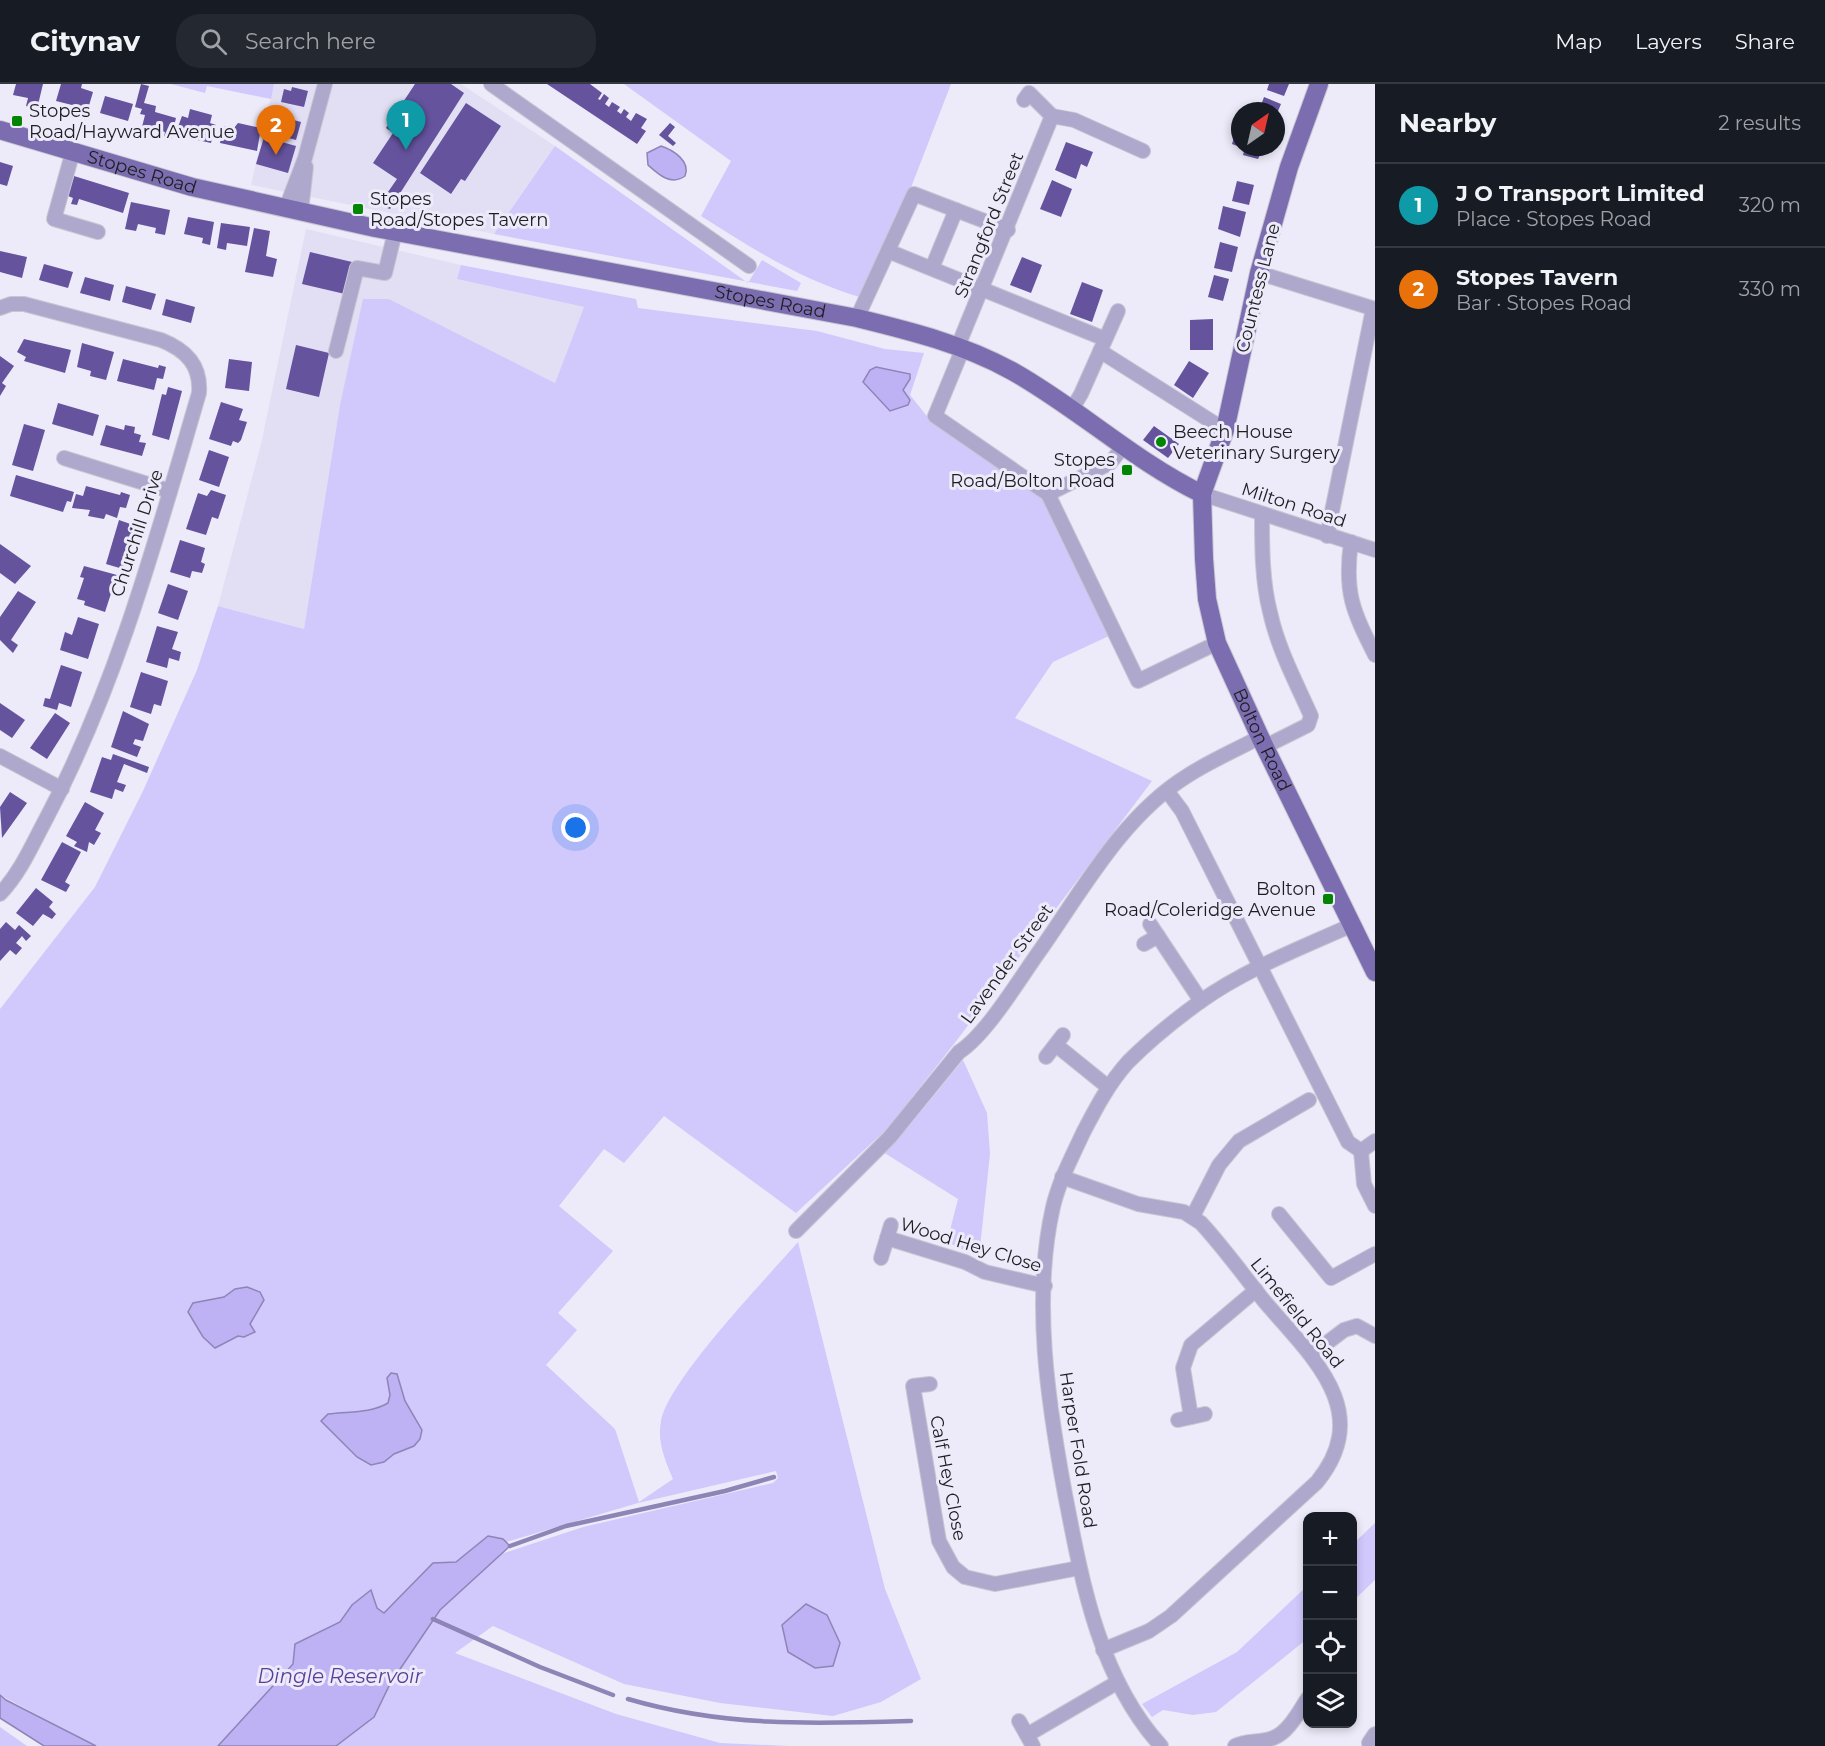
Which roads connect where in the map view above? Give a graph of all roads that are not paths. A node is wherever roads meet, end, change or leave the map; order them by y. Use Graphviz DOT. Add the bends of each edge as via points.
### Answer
graph roads {
  1 [pos="324,84"];
  2 [pos="491,84"];
  3 [pos="1319,84"];
  4 [pos="1024,100"];
  5 [pos="1052,116"];
  6 [pos="0,130"];
  7 [pos="1144,150"];
  8 [pos="73,151"];
  9 [pos="293,210"];
  10 [pos="957,210"];
  11 [pos="1008,230"];
  12 [pos="98,232"];
  13 [pos="395,232"];
  14 [pos="888,250"];
  15 [pos="749,266"];
  16 [pos="932,268"];
  17 [pos="1259,273"];
  18 [pos="984,289"];
  19 [pos="0,308"];
  20 [pos="1374,309"];
  21 [pos="1118,311"];
  22 [pos="857,318"];
  23 [pos="1102,345"];
  24 [pos="961,347"];
  25 [pos="336,351"];
  26 [pos="1072,409"];
  27 [pos="1226,430"];
  28 [pos="1124,446"];
  29 [pos="64,458"];
  30 [pos="170,490"];
  31 [pos="1048,494"];
  32 [pos="1202,494"];
  33 [pos="1262,515"];
  34 [pos="1327,536"];
  35 [pos="1350,542"];
  36 [pos="1375,550"];
  37 [pos="1217,643"];
  38 [pos="1375,656"];
  39 [pos="1262,742"];
  40 [pos="0,756"];
  41 [pos="62,789"];
  42 [pos="1167,791"];
  43 [pos="0,894"];
  44 [pos="1352,925"];
  45 [pos="1144,944"];
  46 [pos="1261,967"];
  47 [pos="1375,972"];
  48 [pos="1201,1001"];
  49 [pos="1046,1057"];
  50 [pos="1108,1087"];
  51 [pos="1300,1101"];
  52 [pos="1375,1142"];
  53 [pos="1360,1151"];
  54 [pos="1062,1177"];
  55 [pos="1375,1206"];
  56 [pos="1279,1214"];
  57 [pos="1193,1216"];
  58 [pos="796,1232"];
  59 [pos="1375,1254"];
  60 [pos="881,1258"];
  61 [pos="1045,1287"];
  62 [pos="1256,1290"];
  63 [pos="1375,1336"];
  64 [pos="1311,1355"];
  65 [pos="930,1384"];
  66 [pos="1191,1417"];
  67 [pos="1079,1568"];
  68 [pos="1103,1650"];
  69 [pos="1118,1682"];
  70 [pos="1303,1705"];
  71 [pos="1019,1721"];
  72 [pos="1030,1741"];
  73 [pos="1161,1746"];
  74 [pos="1235,1746"];
  1 -- 9 [label="street"];
  2 -- 15 [label="street, Stopes Road"];
  3 -- 17 [label="main road, Countess Lane" via="1289,167"];
  4 -- 5 [label="street" via="1029,93"];
  5 -- 7 [label="street" via="1074,120"];
  5 -- 11 [label="street, Strangford Street"];
  6 -- 8 [label="main road, Stopes Road"];
  8 -- 9 [label="main road, Stopes Road" via="192,187"];
  8 -- 12 [label="street" via="54,219"];
  9 -- 13 [label="main road, Stopes Road"];
  10 -- 11 [label="street"];
  10 -- 14 [label="street" via="914,194"];
  10 -- 16 [label="street"];
  11 -- 18 [label="street, Strangford Street"];
  13 -- 22 [label="main road, Stopes Road"];
  13 -- 25 [label="street" via="385,273 357,268"];
  14 -- 16 [label="street"];
  14 -- 22 [label="street"];
  16 -- 18 [label="street"];
  17 -- 20 [label="street"];
  17 -- 27 [label="main road, Countess Lane"];
  18 -- 23 [label="street"];
  18 -- 24 [label="street, Strangford Street"];
  19 -- 30 [label="street, Churchill Drive" via="24,304 161,340 188,356 196,366 199,393"];
  20 -- 34 [label="street"];
  21 -- 23 [label="street"];
  22 -- 24 [label="main road, Stopes Road"];
  23 -- 26 [label="street"];
  23 -- 27 [label="street"];
  24 -- 26 [label="main road, Stopes Road" via="1011,370"];
  24 -- 31 [label="street, Strangford Street" via="935,416"];
  26 -- 28 [label="main road, Stopes Road"];
  27 -- 32 [label="main road, Countess Lane"];
  28 -- 31 [label="street" via="1110,462"];
  28 -- 32 [label="main road, Stopes Road" via="1165,475"];
  29 -- 30 [label="street"];
  30 -- 41 [label="street, Churchill Drive" via="112,663"];
  31 -- 37 [label="street" via="1138,681"];
  32 -- 33 [label="street, Milton Road"];
  32 -- 37 [label="main road, Bolton Road" via="1207,599"];
  33 -- 34 [label="street, Milton Road"];
  33 -- 39 [label="street, Lavender Street" via="1269,611 1284,658 1311,716 1308,725"];
  34 -- 35 [label="street, Milton Road"];
  35 -- 36 [label="street, Milton Road"];
  35 -- 38 [label="street" via="1346,574 1353,610"];
  37 -- 39 [label="main road, Bolton Road"];
  39 -- 42 [label="street, Lavender Street" via="1186,776"];
  39 -- 44 [label="main road, Bolton Road"];
  40 -- 41 [label="street"];
  41 -- 43 [label="street, Churchill Drive" via="21,867"];
  42 -- 46 [label="street" via="1182,812"];
  42 -- 58 [label="street, Lavender Street" via="1115,843 969,1045 959,1052 890,1137"];
  44 -- 46 [label="street, Harper Fold Road"];
  44 -- 47 [label="main road, Bolton Road"];
  45 -- 48 [label="street" via="1154,930"];
  46 -- 48 [label="street, Harper Fold Road"];
  46 -- 53 [label="street" via="1348,1142"];
  48 -- 50 [label="street, Harper Fold Road" via="1150,1041"];
  49 -- 50 [label="street" via="1059,1040"];
  50 -- 54 [label="street, Harper Fold Road"];
  51 -- 57 [label="street" via="1239,1140 1219,1166"];
  52 -- 53 [label="street"];
  53 -- 55 [label="street" via="1364,1184"];
  54 -- 57 [label="street, Limefield Road" via="1138,1204 1175,1209"];
  54 -- 61 [label="street, Harper Fold Road" via="1053,1206"];
  56 -- 59 [label="street" via="1331,1278"];
  57 -- 62 [label="street, Limefield Road"];
  60 -- 61 [label="street, Wood Hey Close" via="889,1231 985,1272"];
  61 -- 67 [label="street, Harper Fold Road" via="1051,1418"];
  62 -- 64 [label="street, Limefield Road"];
  62 -- 66 [label="street" via="1191,1345 1183,1368"];
  63 -- 64 [label="street" via="1357,1326 1344,1330"];
  64 -- 68 [label="street, Limefield Road" via="1332,1386 1340,1412 1341,1444 1331,1466 1171,1616 1149,1631"];
  65 -- 67 [label="street, Calf Hey Close" via="913,1386 939,1541 953,1567 965,1577 996,1584"];
  67 -- 68 [label="street, Harper Fold Road"];
  68 -- 69 [label="street, Harper Fold Road"];
  69 -- 72 [label="street"];
  69 -- 73 [label="street, Harper Fold Road" via="1136,1715"];
  70 -- 74 [label="street" via="1289,1725 1273,1738"];
  71 -- 72 [label="street"];
}
